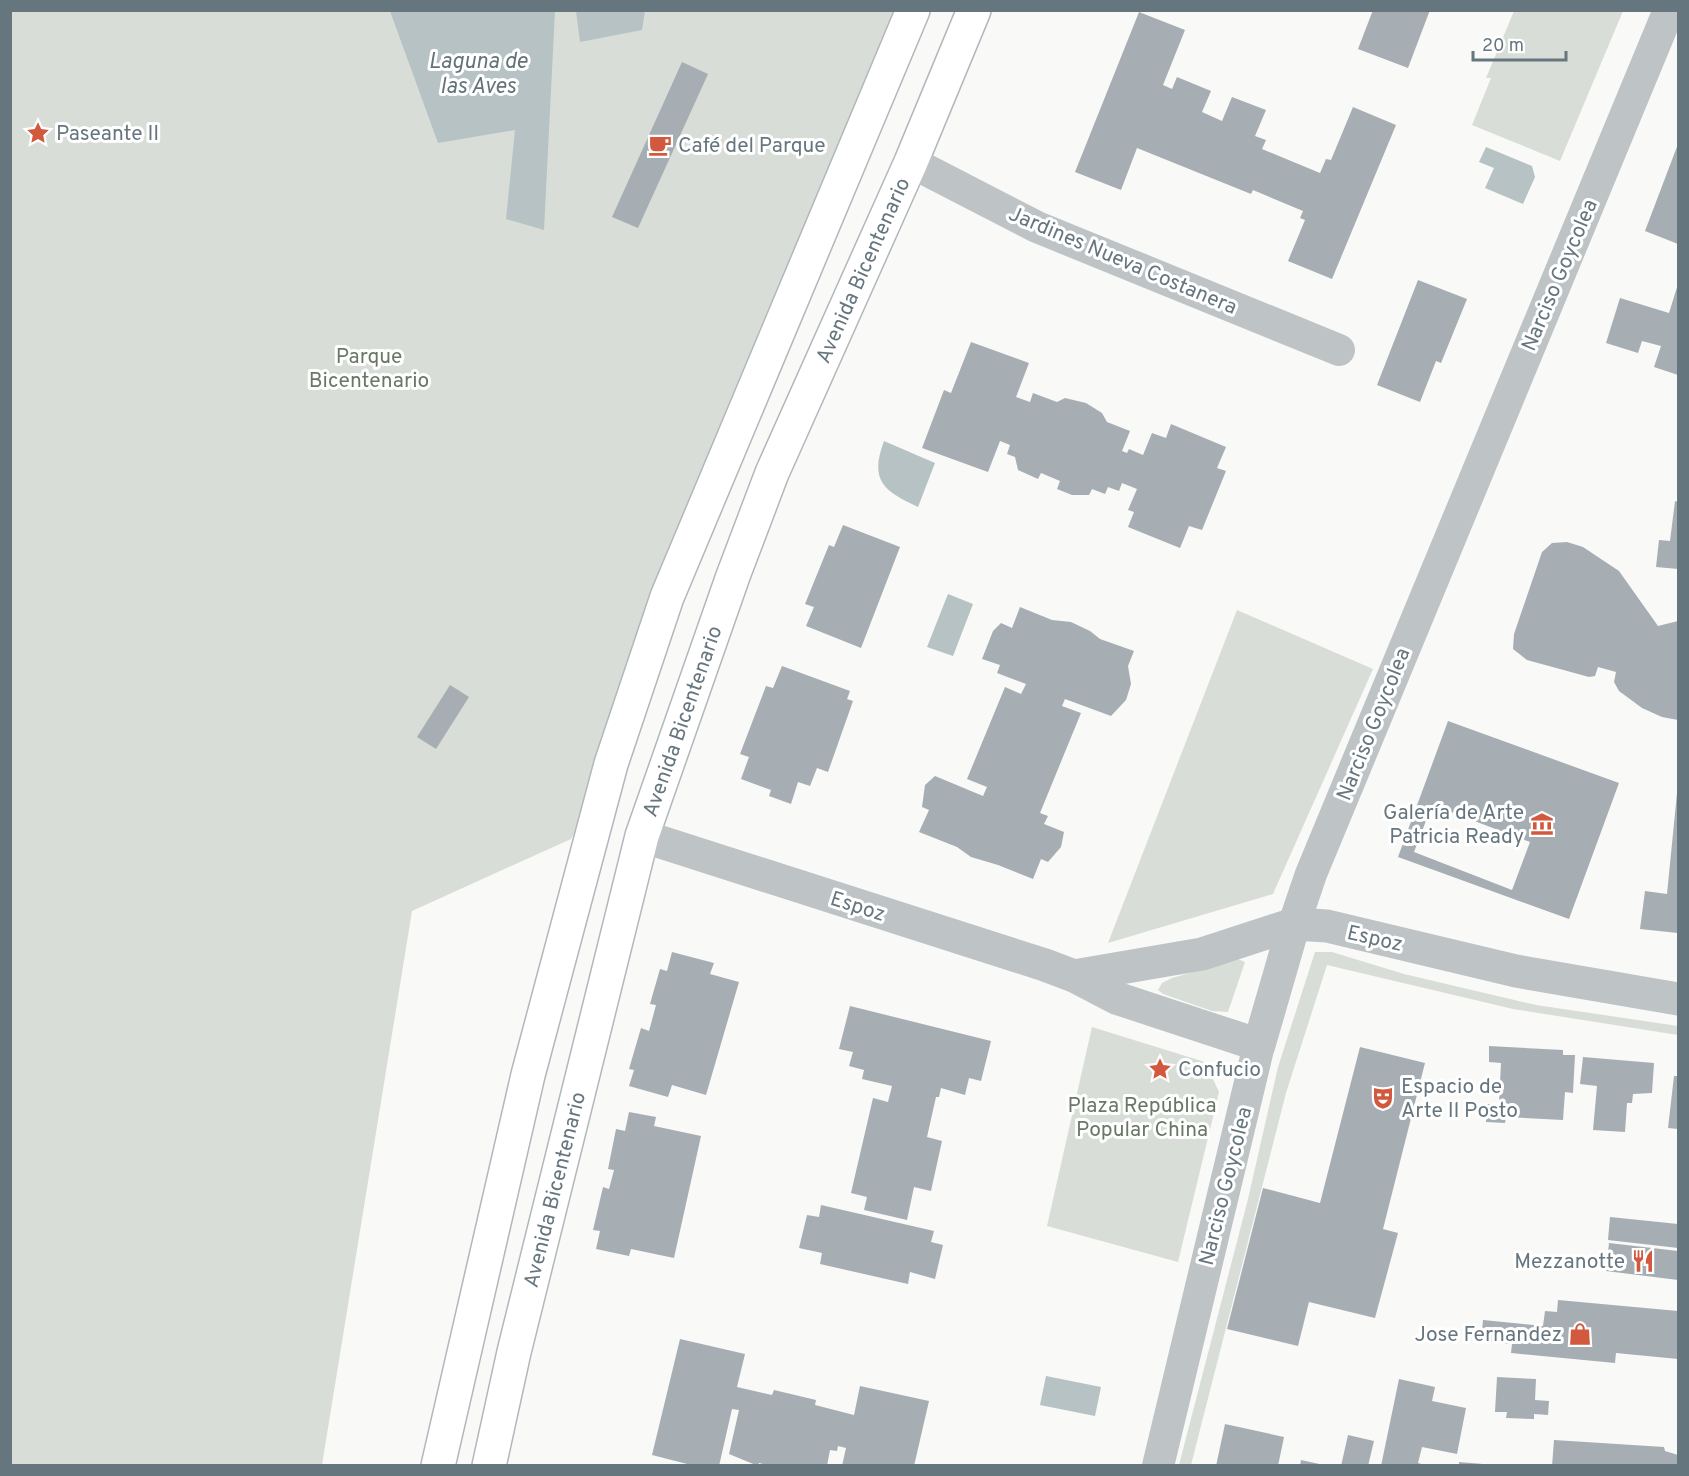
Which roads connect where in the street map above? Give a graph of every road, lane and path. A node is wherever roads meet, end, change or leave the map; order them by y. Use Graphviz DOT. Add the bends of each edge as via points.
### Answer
graph roads {
  1 [pos="914,10"];
  2 [pos="974,10"];
  3 [pos="1669,10"];
  4 [pos="911,162"];
  5 [pos="1339,350"];
  6 [pos="642,836"];
  7 [pos="1293,924"];
  8 [pos="1074,976"];
  9 [pos="1678,999"];
  10 [pos="1259,1045"];
  11 [pos="438,1466"];
  12 [pos="489,1466"];
  13 [pos="1158,1466"];
  1 -- 11 [label="main road" via="667,597 614,754 528,1075"];
  2 -- 4 [label="main road, Avenida Bicentenario"];
  3 -- 7 [label="street, Narciso Goycolea"];
  4 -- 5 [label="street, Jardines Nueva Costanera" via="1037,227"];
  4 -- 6 [label="main road, Avenida Bicentenario" via="772,473"];
  6 -- 8 [label="street, Espoz"];
  6 -- 12 [label="main road, Avenida Bicentenario"];
  7 -- 8 [label="street, Espoz" via="1202,954"];
  7 -- 9 [label="street, Espoz" via="1327,926 1516,971"];
  7 -- 10 [label="street, Narciso Goycolea"];
  8 -- 10 [label="street, Espoz" via="1116,998"];
  10 -- 13 [label="street, Narciso Goycolea"];
}
